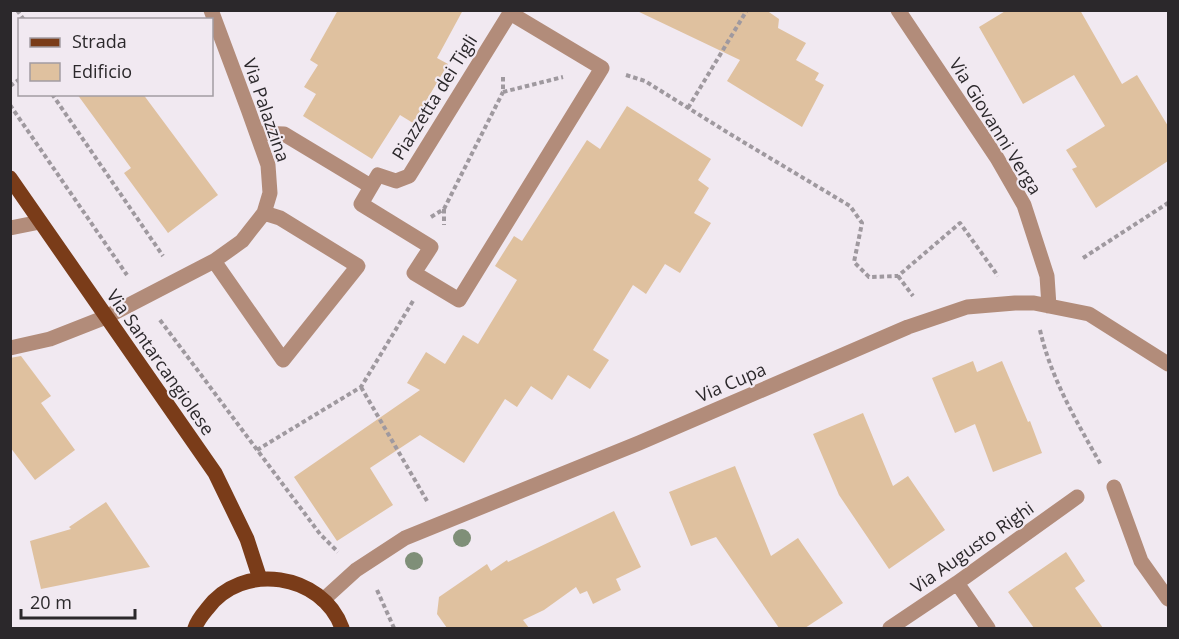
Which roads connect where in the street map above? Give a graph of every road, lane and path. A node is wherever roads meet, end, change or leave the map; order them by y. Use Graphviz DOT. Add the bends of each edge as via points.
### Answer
graph roads {
  1 [pos="211,10"];
  2 [pos="747,10"];
  3 [pos="898,10"];
  4 [pos="503,92"];
  5 [pos="53,96"];
  6 [pos="10,105"];
  7 [pos="688,108"];
  8 [pos="256,133"];
  9 [pos="775,161"];
  10 [pos="10,178"];
  11 [pos="367,184"];
  12 [pos="1168,203"];
  13 [pos="444,209"];
  14 [pos="264,213"];
  15 [pos="40,222"];
  16 [pos="10,228"];
  17 [pos="444,228"];
  18 [pos="407,233"];
  19 [pos="1083,258"];
  20 [pos="214,261"];
  21 [pos="898,276"];
  22 [pos="998,276"];
  23 [pos="179,279"];
  24 [pos="426,280"];
  25 [pos="143,298"];
  26 [pos="915,299"];
  27 [pos="1041,305"];
  28 [pos="106,317"];
  29 [pos="10,348"];
  30 [pos="1168,364"];
  31 [pos="360,387"];
  32 [pos="257,450"];
  33 [pos="1114,487"];
  34 [pos="1077,497"];
  35 [pos="429,505"];
  36 [pos="345,559"];
  37 [pos="260,579"];
  38 [pos="957,583"];
  39 [pos="378,590"];
  40 [pos="1168,599"];
  41 [pos="323,600"];
  42 [pos="195,628"];
  43 [pos="342,628"];
  44 [pos="394,628"];
  45 [pos="890,628"];
  46 [pos="988,628"];
  1 -- 8 [label="street, Via Palazzina"];
  2 -- 7 [label="path"];
  3 -- 27 [label="street, Via Giovanni Verga" via="1024,205 1047,276"];
  4 -- 13 [label="path"];
  5 -- 23 [label="path"];
  6 -- 25 [label="path"];
  8 -- 11 [label="street" via="284,134"];
  8 -- 14 [label="street, Via Palazzina" via="268,165 270,193"];
  9 -- 21 [label="path" via="850,206 862,223 854,262 869,277"];
  10 -- 15 [label="main road, Via Santarcangiolese"];
  12 -- 19 [label="path"];
  13 -- 17 [label="path"];
  13 -- 18 [label="path"];
  14 -- 20 [label="street, Via Palazzina" via="242,241"];
  14 -- 20 [label="street" via="280,218 358,266 283,360"];
  15 -- 16 [label="street"];
  15 -- 28 [label="main road, Via Santarcangiolese"];
  18 -- 24 [label="street, Piazzetta dei Tigli" via="430,247 414,273"];
  18 -- 24 [label="street, Piazzetta dei Tigli" via="361,204 378,175 396,181 409,176 510,12 602,68 459,300"];
  20 -- 23 [label="street, Via Palazzina"];
  21 -- 22 [label="path" via="960,223"];
  21 -- 26 [label="path"];
  23 -- 25 [label="street, Via Palazzina"];
  24 -- 31 [label="path"];
  25 -- 28 [label="street, Via Palazzina"];
  25 -- 32 [label="path"];
  27 -- 30 [label="street, Via Cupa" via="1089,314"];
  27 -- 33 [label="path" via="1045,352 1071,412"];
  27 -- 41 [label="street, Via Cupa" via="967,307 908,327 405,538 356,570"];
  28 -- 29 [label="street, Via Palazzina" via="50,339"];
  28 -- 37 [label="main road, Via Santarcangiolese" via="215,473 247,539"];
  31 -- 32 [label="path"];
  31 -- 35 [label="path"];
  32 -- 36 [label="path" via="320,534"];
  33 -- 40 [label="street" via="1141,561"];
  34 -- 38 [label="street, Via Augusto Righi"];
  37 -- 41 [label="main road" via="282,579"];
  37 -- 42 [label="main road" via="234,586 213,601"];
  38 -- 45 [label="street, Via Augusto Righi"];
  38 -- 46 [label="street"];
  39 -- 44 [label="path"];
  41 -- 43 [label="main road"];
}
